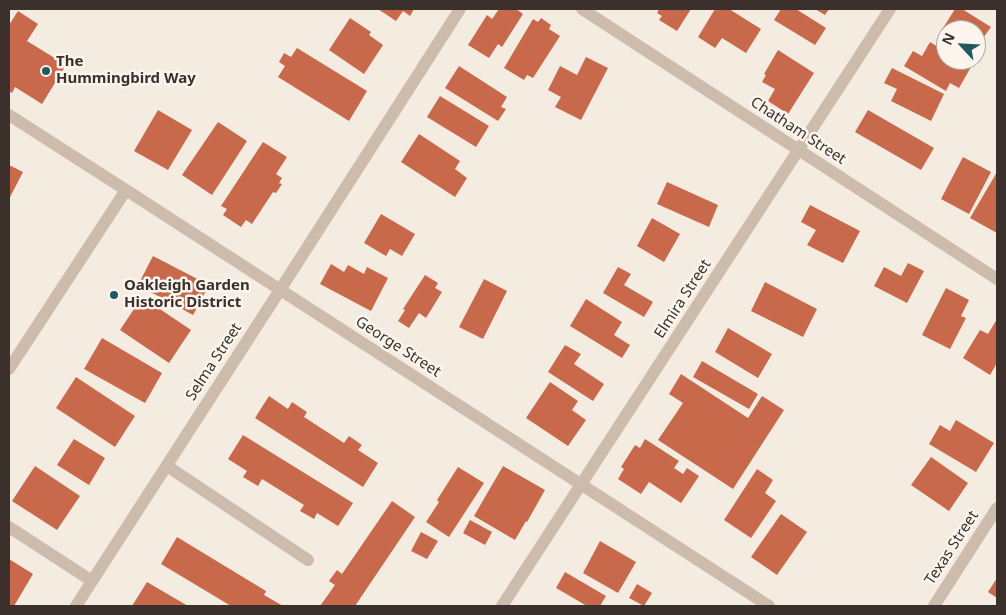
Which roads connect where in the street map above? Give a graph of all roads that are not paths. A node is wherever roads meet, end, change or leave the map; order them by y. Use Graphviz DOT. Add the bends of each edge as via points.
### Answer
graph roads {
  1 [pos="460,9"];
  2 [pos="582,9"];
  3 [pos="890,9"];
  4 [pos="9,115"];
  5 [pos="799,151"];
  6 [pos="126,190"];
  7 [pos="997,279"];
  8 [pos="280,290"];
  9 [pos="9,369"];
  10 [pos="167,466"];
  11 [pos="581,484"];
  12 [pos="997,508"];
  13 [pos="9,527"];
  14 [pos="308,560"];
  15 [pos="92,581"];
  16 [pos="76,606"];
  17 [pos="502,606"];
  18 [pos="769,606"];
  19 [pos="934,606"];
  1 -- 8 [label="street, Selma Street"];
  2 -- 5 [label="street, Chatham Street"];
  3 -- 5 [label="street, Elmira Street"];
  4 -- 6 [label="street, George Street"];
  5 -- 7 [label="street, Chatham Street"];
  5 -- 11 [label="street, Elmira Street"];
  6 -- 8 [label="street, George Street"];
  6 -- 9 [label="street"];
  8 -- 10 [label="street, Selma Street"];
  8 -- 11 [label="street, George Street"];
  10 -- 14 [label="street"];
  10 -- 15 [label="street, Selma Street"];
  11 -- 17 [label="street, Elmira Street"];
  11 -- 18 [label="street, George Street"];
  12 -- 19 [label="street, Texas Street"];
  13 -- 15 [label="street"];
  15 -- 16 [label="street, Selma Street"];
}
